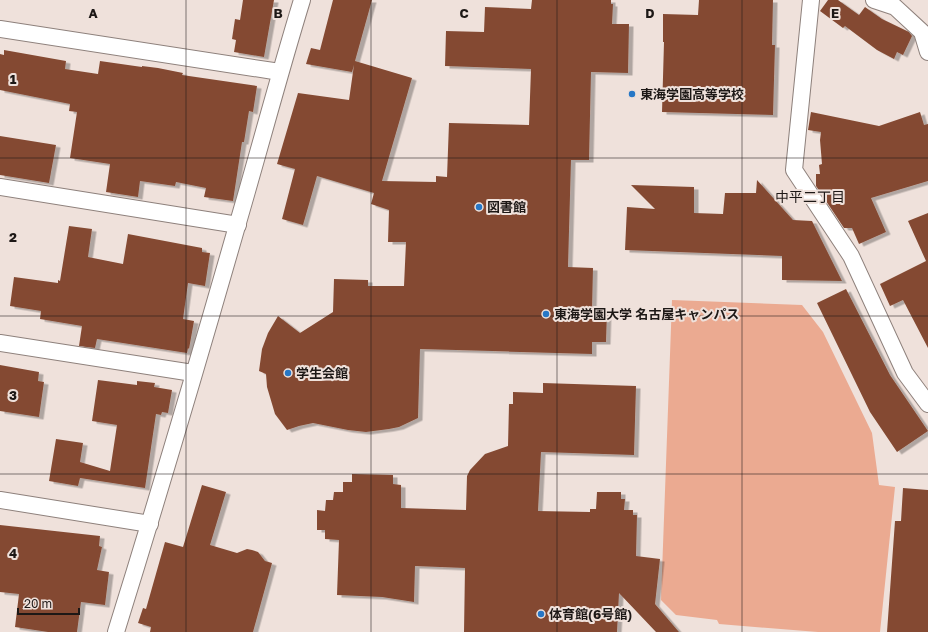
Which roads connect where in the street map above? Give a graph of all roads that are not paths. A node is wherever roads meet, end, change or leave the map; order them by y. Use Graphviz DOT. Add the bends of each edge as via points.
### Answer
graph roads {
  1 [pos="302,0"];
  2 [pos="811,0"];
  3 [pos="874,0"];
  4 [pos="0,29"];
  5 [pos="928,52"];
  6 [pos="280,72"];
  7 [pos="0,187"];
  8 [pos="238,225"];
  9 [pos="0,344"];
  10 [pos="194,373"];
  11 [pos="928,404"];
  12 [pos="0,500"];
  13 [pos="150,524"];
  14 [pos="116,632"];
  1 -- 6 [label="street"];
  2 -- 11 [label="street" via="794,170 851,256 905,373"];
  3 -- 5 [label="street" via="895,7 922,32"];
  4 -- 6 [label="street"];
  6 -- 8 [label="street"];
  7 -- 8 [label="street"];
  8 -- 10 [label="street"];
  9 -- 10 [label="street"];
  10 -- 13 [label="street"];
  12 -- 13 [label="street"];
  13 -- 14 [label="street"];
}
